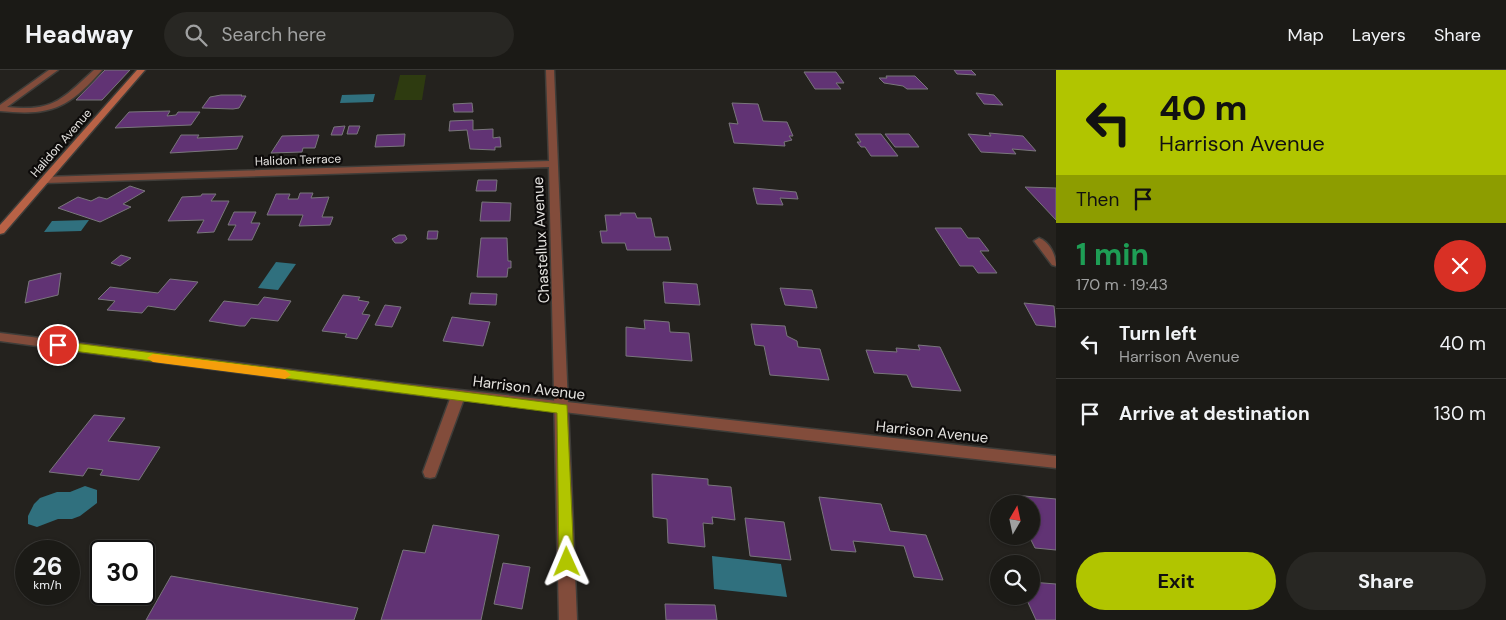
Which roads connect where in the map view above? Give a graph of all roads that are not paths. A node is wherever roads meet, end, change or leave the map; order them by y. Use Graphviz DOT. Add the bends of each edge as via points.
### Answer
graph roads {
  1 [pos="54,70"];
  2 [pos="98,70"];
  3 [pos="141,70"];
  4 [pos="550,70"];
  5 [pos="0,109"];
  6 [pos="552,164"];
  7 [pos="45,180"];
  8 [pos="0,231"];
  9 [pos="1056,243"];
  10 [pos="1056,263"];
  11 [pos="0,337"];
  12 [pos="458,396"];
  13 [pos="563,408"];
  14 [pos="1056,462"];
  15 [pos="430,472"];
  16 [pos="568,620"];
  1 -- 5 [label="street"];
  2 -- 5 [label="street" via="62,103 48,109 36,112"];
  3 -- 7 [label="main road, Halidon Avenue"];
  4 -- 6 [label="street, Chastellux Avenue"];
  6 -- 7 [label="street, Halidon Terrace"];
  6 -- 13 [label="street, Chastellux Avenue"];
  7 -- 8 [label="main road, Halidon Avenue"];
  9 -- 10 [label="street" via="1039,241"];
  11 -- 12 [label="street, Harrison Avenue"];
  12 -- 13 [label="street, Harrison Avenue"];
  12 -- 15 [label="street"];
  13 -- 14 [label="street, Harrison Avenue"];
  13 -- 16 [label="street, Chastellux Avenue"];
}
